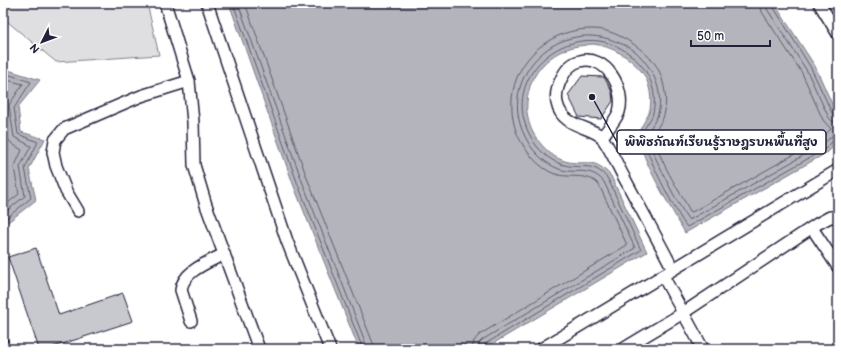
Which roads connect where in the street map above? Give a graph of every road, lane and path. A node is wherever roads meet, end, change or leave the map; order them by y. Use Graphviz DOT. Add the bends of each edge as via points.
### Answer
graph roads {
  1 [pos="165,3"];
  2 [pos="207,3"];
  3 [pos="819,3"];
  4 [pos="838,34"];
  5 [pos="189,81"];
  6 [pos="602,137"];
  7 [pos="838,170"];
  8 [pos="78,211"];
  9 [pos="838,217"];
  10 [pos="812,228"];
  11 [pos="224,254"];
  12 [pos="838,267"];
  13 [pos="673,269"];
  14 [pos="663,276"];
  15 [pos="683,312"];
  16 [pos="191,321"];
  17 [pos="3,325"];
  18 [pos="10,349"];
  19 [pos="258,349"];
  20 [pos="330,349"];
  21 [pos="541,349"];
  22 [pos="623,349"];
  23 [pos="702,349"];
  1 -- 5 [label="street"];
  2 -- 20 [label="street" via="287,241"];
  3 -- 4 [label="street"];
  5 -- 8 [label="street" via="141,96 64,129 55,140 53,152 64,185"];
  5 -- 11 [label="street" via="194,164"];
  6 -- 6 [label="street" via="568,120 557,104 558,86 562,78 579,61 588,60 606,68 618,88 619,111"];
  6 -- 13 [label="street"];
  7 -- 13 [label="street"];
  9 -- 10 [label="street" via="830,217"];
  10 -- 12 [label="street"];
  10 -- 15 [label="street"];
  11 -- 16 [label="street" via="188,274 181,285"];
  11 -- 19 [label="street"];
  13 -- 14 [label="street"];
  14 -- 15 [label="street"];
  14 -- 21 [label="street"];
  15 -- 22 [label="street"];
  15 -- 23 [label="street"];
  17 -- 18 [label="path"];
}
